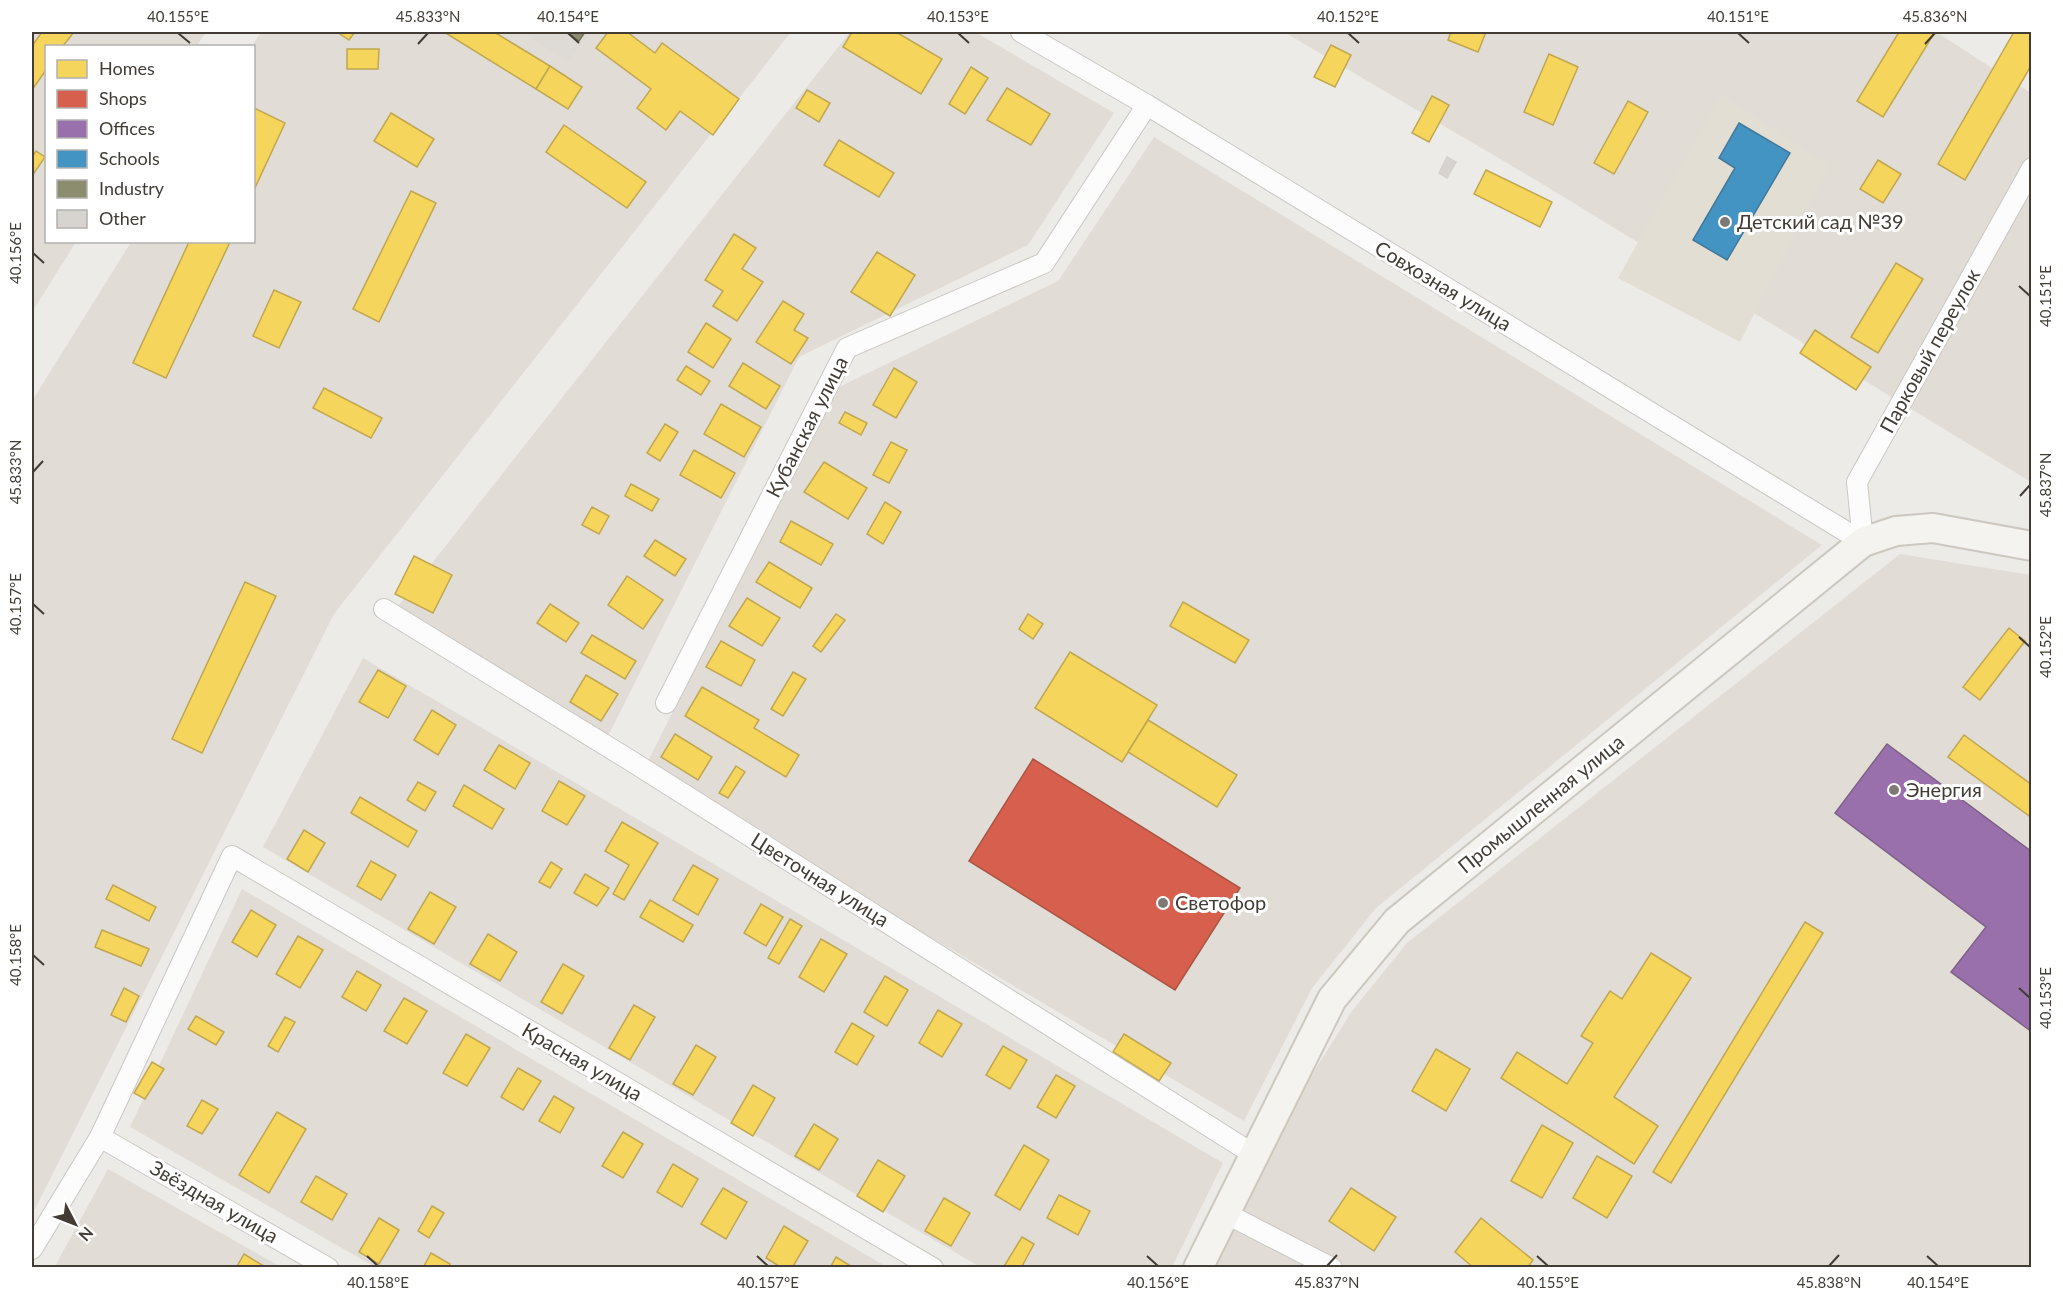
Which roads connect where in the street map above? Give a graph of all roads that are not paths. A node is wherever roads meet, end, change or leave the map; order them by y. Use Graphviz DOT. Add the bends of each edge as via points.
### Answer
graph roads {
  1 [pos="1021,32"];
  2 [pos="1147,105"];
  3 [pos="2031,168"];
  4 [pos="1863,542"];
  5 [pos="2031,546"];
  6 [pos="384,609"];
  7 [pos="666,703"];
  8 [pos="100,1137"];
  9 [pos="1253,1154"];
  10 [pos="1225,1214"];
  11 [pos="32,1249"];
  12 [pos="328,1268"];
  13 [pos="933,1268"];
  14 [pos="1198,1268"];
  15 [pos="1332,1268"];
  1 -- 2 [label="street, Совхозная улица"];
  2 -- 4 [label="street, Совхозная улица"];
  2 -- 7 [label="street, Кубанская улица" via="1044,263 848,348"];
  3 -- 4 [label="street, Парковый переулок" via="1857,482"];
  4 -- 5 [label="main road, Промышленная улица" via="1896,531 1933,528"];
  4 -- 9 [label="main road, Промышленная улица" via="1397,921 1332,999"];
  6 -- 9 [label="street, Цветочная улица"];
  8 -- 11 [label="street"];
  8 -- 12 [label="street, Звёздная улица"];
  8 -- 13 [label="street, Красная улица" via="232,856"];
  9 -- 10 [label="main road, Промышленная улица"];
  10 -- 14 [label="main road, Промышленная улица"];
  10 -- 15 [label="street"];
}
